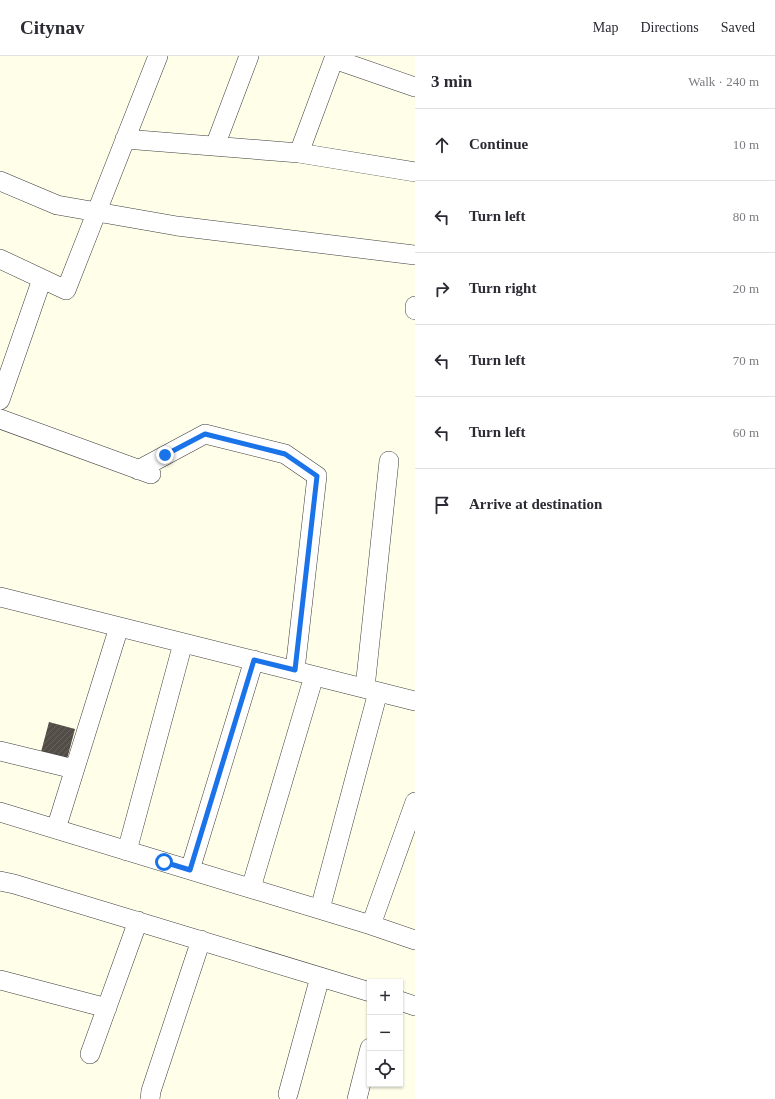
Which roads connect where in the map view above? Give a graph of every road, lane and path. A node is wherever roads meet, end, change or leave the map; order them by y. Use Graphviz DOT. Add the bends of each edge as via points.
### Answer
graph roads {
  1 [pos="158,56"];
  2 [pos="249,56"];
  3 [pos="335,57"];
  4 [pos="415,87"];
  5 [pos="126,138"];
  6 [pos="215,146"];
  7 [pos="299,153"];
  8 [pos="415,172"];
  9 [pos="0,181"];
  10 [pos="97,212"];
  11 [pos="415,255"];
  12 [pos="0,259"];
  13 [pos="42,279"];
  14 [pos="415,306"];
  15 [pos="415,310"];
  16 [pos="0,400"];
  17 [pos="0,419"];
  18 [pos="389,461"];
  19 [pos="0,597"];
  20 [pos="119,627"];
  21 [pos="183,643"];
  22 [pos="254,660"];
  23 [pos="295,670"];
  24 [pos="314,676"];
  25 [pos="371,690"];
  26 [pos="415,701"];
  27 [pos="0,751"];
  28 [pos="74,769"];
  29 [pos="415,803"];
  30 [pos="0,812"];
  31 [pos="56,829"];
  32 [pos="127,851"];
  33 [pos="190,870"];
  34 [pos="0,882"];
  35 [pos="251,888"];
  36 [pos="320,909"];
  37 [pos="138,921"];
  38 [pos="372,925"];
  39 [pos="201,940"];
  40 [pos="415,940"];
  41 [pos="320,977"];
  42 [pos="0,980"];
  43 [pos="367,991"];
  44 [pos="403,1002"];
  45 [pos="415,1006"];
  46 [pos="107,1008"];
  47 [pos="369,1051"];
  48 [pos="90,1054"];
  49 [pos="288,1094"];
  50 [pos="150,1099"];
  51 [pos="357,1099"];
  1 -- 5 [label="street"];
  2 -- 6 [label="street"];
  3 -- 4 [label="street"];
  3 -- 7 [label="street"];
  5 -- 6 [label="street"];
  5 -- 10 [label="street"];
  6 -- 7 [label="street"];
  7 -- 8 [label="street"];
  9 -- 10 [label="street" via="57,204"];
  10 -- 11 [label="street" via="177,226"];
  10 -- 13 [label="street" via="66,290"];
  12 -- 13 [label="street"];
  13 -- 16 [label="street"];
  14 -- 15 [label="street"];
  17 -- 23 [label="street" via="146,472 205,434 285,454 317,476"];
  18 -- 25 [label="street"];
  19 -- 20 [label="street"];
  20 -- 21 [label="street"];
  20 -- 28 [label="street"];
  21 -- 22 [label="street"];
  21 -- 32 [label="street"];
  22 -- 23 [label="street"];
  22 -- 33 [label="street"];
  23 -- 24 [label="street"];
  24 -- 25 [label="street"];
  24 -- 35 [label="street"];
  25 -- 26 [label="street"];
  25 -- 36 [label="street"];
  27 -- 28 [label="street"];
  28 -- 31 [label="street"];
  29 -- 38 [label="street"];
  30 -- 31 [label="street"];
  31 -- 32 [label="street"];
  32 -- 33 [label="street"];
  33 -- 35 [label="street"];
  34 -- 37 [label="street"];
  35 -- 36 [label="street"];
  36 -- 38 [label="street"];
  37 -- 39 [label="street"];
  37 -- 46 [label="street"];
  38 -- 40 [label="street"];
  39 -- 41 [label="street"];
  39 -- 50 [label="street"];
  41 -- 43 [label="street"];
  41 -- 49 [label="street"];
  42 -- 46 [label="street"];
  44 -- 45 [label="street"];
  46 -- 48 [label="street"];
  47 -- 51 [label="street"];
}
